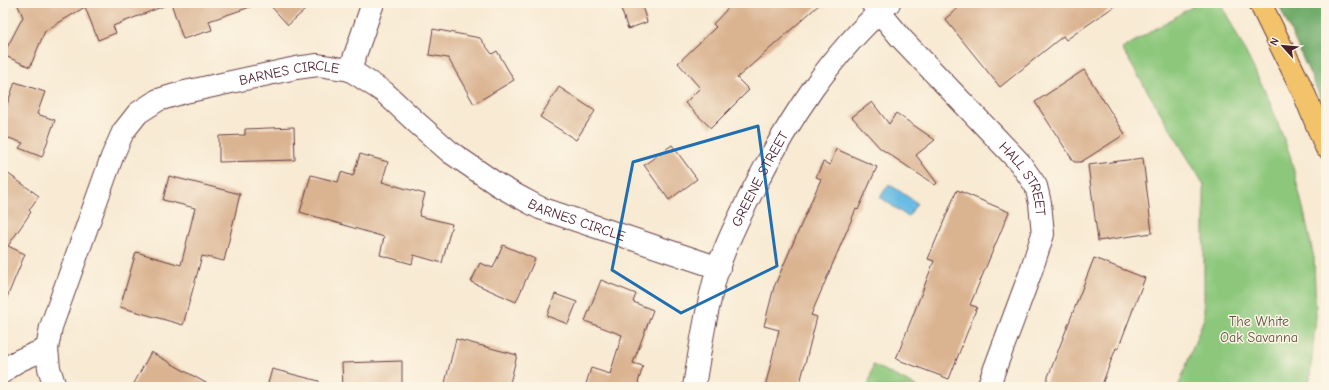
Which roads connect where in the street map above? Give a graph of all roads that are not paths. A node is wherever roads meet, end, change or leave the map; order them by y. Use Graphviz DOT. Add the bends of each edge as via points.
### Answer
graph roads {
  1 [pos="373,3"];
  2 [pos="1260,3"];
  3 [pos="880,6"];
  4 [pos="350,70"];
  5 [pos="1326,147"];
  6 [pos="718,268"];
  7 [pos="47,349"];
  8 [pos="3,372"];
  9 [pos="55,387"];
  10 [pos="694,387"];
  11 [pos="988,387"];
  1 -- 4 [label="street"];
  2 -- 5 [label="main road" via="1303,91"];
  3 -- 6 [label="street, GREENE STREET" via="811,90 787,127 740,214"];
  3 -- 11 [label="street, HALL STREET" via="922,60 1020,163 1036,186 1041,205 1043,234"];
  4 -- 6 [label="street, BARNES CIRCLE" via="384,92 450,152 498,185 540,208"];
  4 -- 7 [label="street, BARNES CIRCLE" via="318,65 296,68 185,92 158,100 138,113 123,132 112,157 50,327"];
  6 -- 10 [label="street, GREENE STREET"];
  7 -- 8 [label="street" via="7,367"];
  7 -- 9 [label="street, BARNES CIRCLE"];
}
